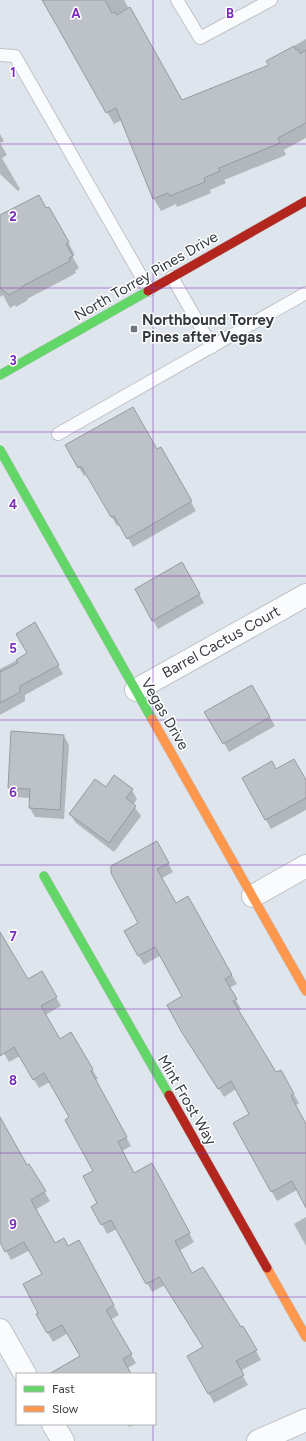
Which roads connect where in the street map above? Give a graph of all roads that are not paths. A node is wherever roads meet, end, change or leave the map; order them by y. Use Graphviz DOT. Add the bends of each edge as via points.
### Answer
graph roads {
  1 [pos="177,0"];
  2 [pos="271,0"];
  3 [pos="0,55"];
  4 [pos="306,201"];
  5 [pos="172,277"];
  6 [pos="149,290"];
  7 [pos="306,293"];
  8 [pos="212,347"];
  9 [pos="0,374"];
  10 [pos="58,434"];
  11 [pos="0,450"];
  12 [pos="306,595"];
  13 [pos="136,690"];
  14 [pos="306,866"];
  15 [pos="44,876"];
  16 [pos="253,896"];
  17 [pos="306,990"];
  18 [pos="0,1330"];
  19 [pos="306,1337"];
  20 [pos="24,1373"];
  21 [pos="306,1420"];
  22 [pos="54,1425"];
  23 [pos="63,1441"];
  24 [pos="258,1441"];
  1 -- 2 [label="lane" via="200,38"];
  3 -- 6 [label="lane" via="15,56"];
  4 -- 5 [label="main road, North Torrey Pines Drive"];
  5 -- 6 [label="main road, North Torrey Pines Drive"];
  5 -- 8 [label="lane"];
  6 -- 9 [label="main road, North Torrey Pines Drive"];
  7 -- 8 [label="lane"];
  8 -- 10 [label="lane"];
  11 -- 13 [label="main road, Vegas Drive"];
  12 -- 13 [label="street, Barrel Cactus Court"];
  13 -- 16 [label="main road, Vegas Drive"];
  14 -- 16 [label="street"];
  15 -- 19 [label="main road, Mint Frost Way"];
  16 -- 17 [label="main road, Vegas Drive"];
  18 -- 20 [label="street"];
  21 -- 24 [label="street"];
  22 -- 23 [label="street"];
}
